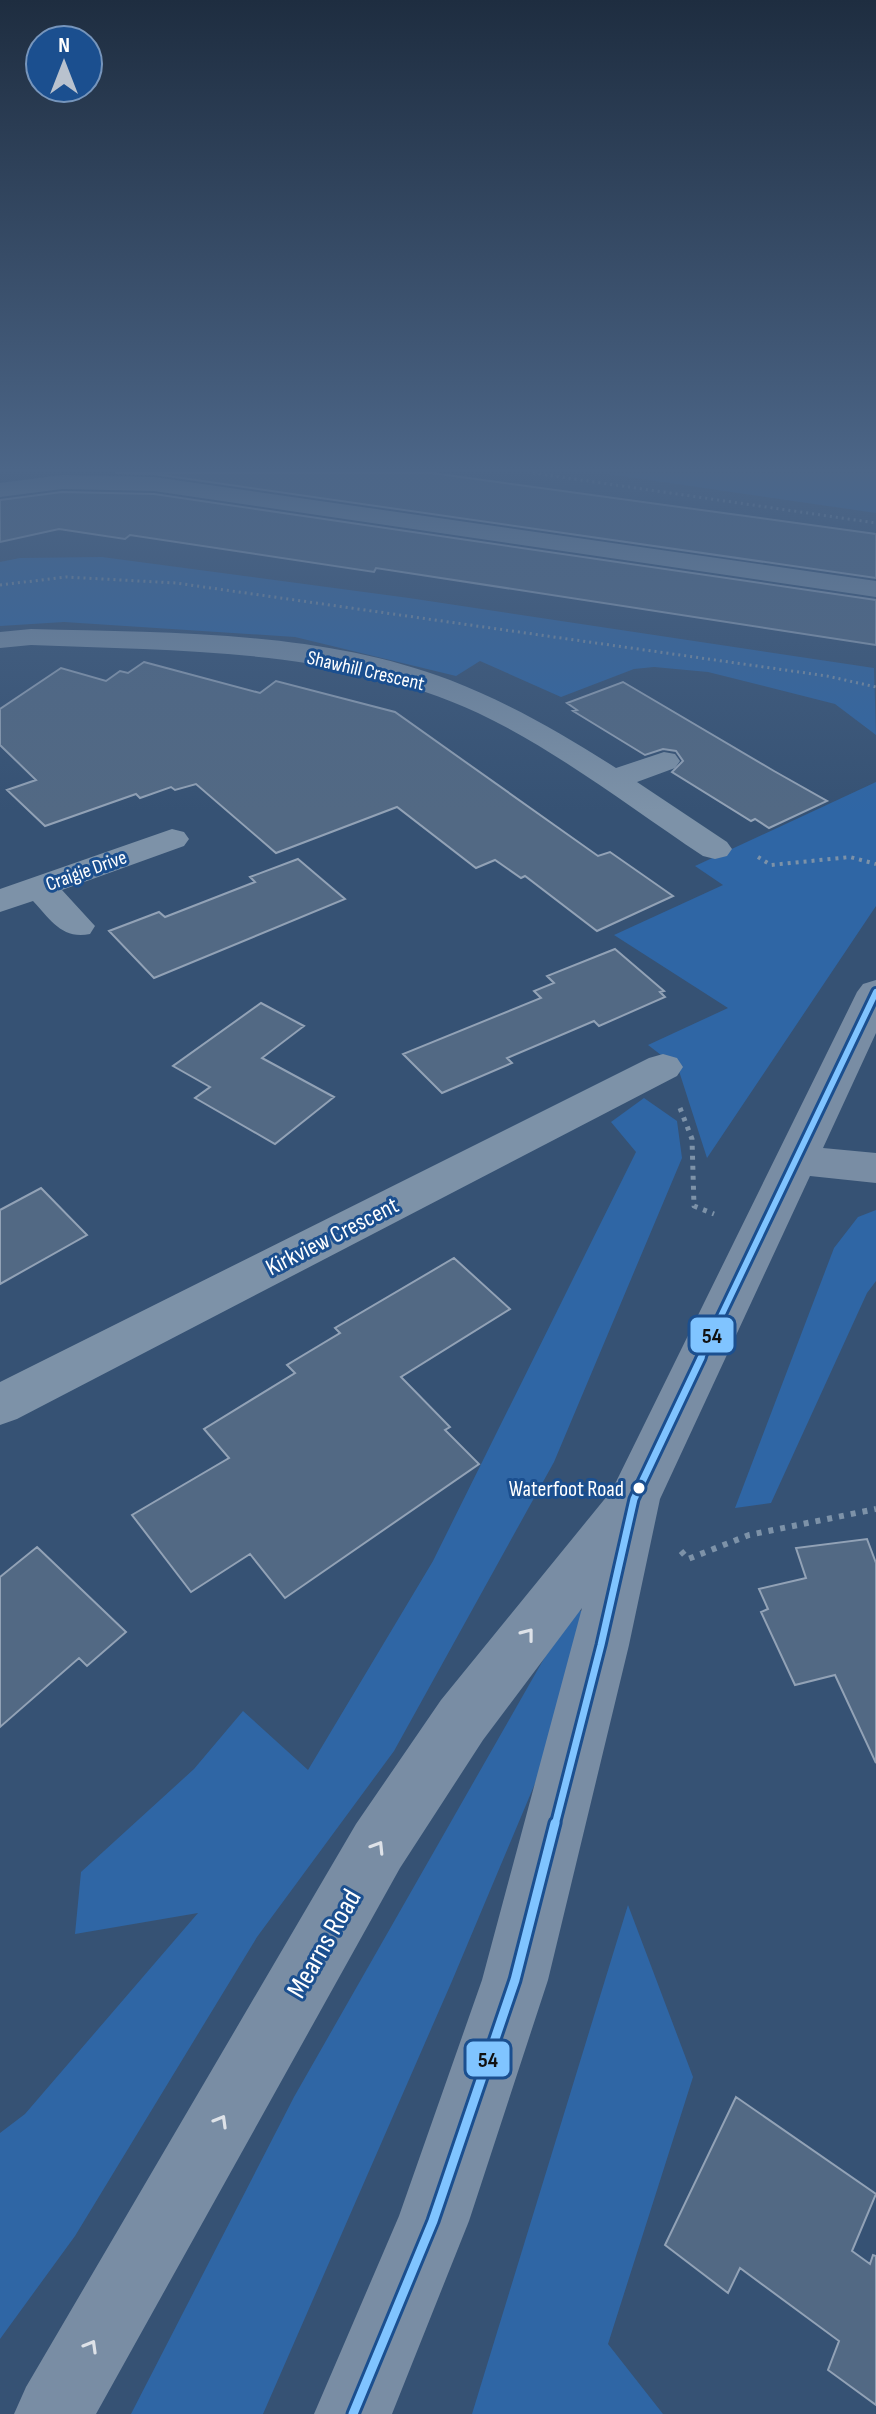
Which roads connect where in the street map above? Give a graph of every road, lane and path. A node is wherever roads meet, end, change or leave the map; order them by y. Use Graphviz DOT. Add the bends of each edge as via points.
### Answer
graph roads {
  1 [pos="194,586"];
  2 [pos="853,586"];
  3 [pos="876,589"];
  4 [pos="0,640"];
  5 [pos="876,687"];
  6 [pos="664,761"];
  7 [pos="612,781"];
  8 [pos="172,839"];
  9 [pos="715,849"];
  10 [pos="876,864"];
  11 [pos="39,887"];
  12 [pos="0,901"];
  13 [pos="77,926"];
  14 [pos="876,992"];
  15 [pos="663,1067"];
  16 [pos="794,1160"];
  17 [pos="876,1168"];
  18 [pos="760,1232"];
  19 [pos="0,1405"];
  20 [pos="634,1499"];
  21 [pos="876,1509"];
  22 [pos="53,2414"];
  23 [pos="353,2414"];
  1 -- 5 [label="path"];
  2 -- 3 [label="street"];
  4 -- 7 [label="street, Shawhill Crescent" via="31,637 258,649 351,664 424,682 488,707"];
  6 -- 7 [label="street"];
  7 -- 9 [label="street, Shawhill Crescent"];
  8 -- 11 [label="street, Craigie Drive"];
  9 -- 10 [label="path" via="730,842 771,865 850,857"];
  11 -- 12 [label="street, Craigie Drive"];
  11 -- 13 [label="street"];
  14 -- 16 [label="street, Mearns Road"];
  15 -- 18 [label="path" via="692,1139 694,1206"];
  15 -- 19 [label="street, Kirkview Crescent"];
  16 -- 17 [label="street"];
  16 -- 18 [label="street, Mearns Road"];
  18 -- 20 [label="street, Mearns Road"];
  20 -- 21 [label="path" via="688,1559 749,1535"];
  22 -- 20 [label="street, Mearns Road, one-way" via="378,1846 462,1720"];
  20 -- 23 [label="street, Mearns Road" via="515,1980 433,2221"];
}
